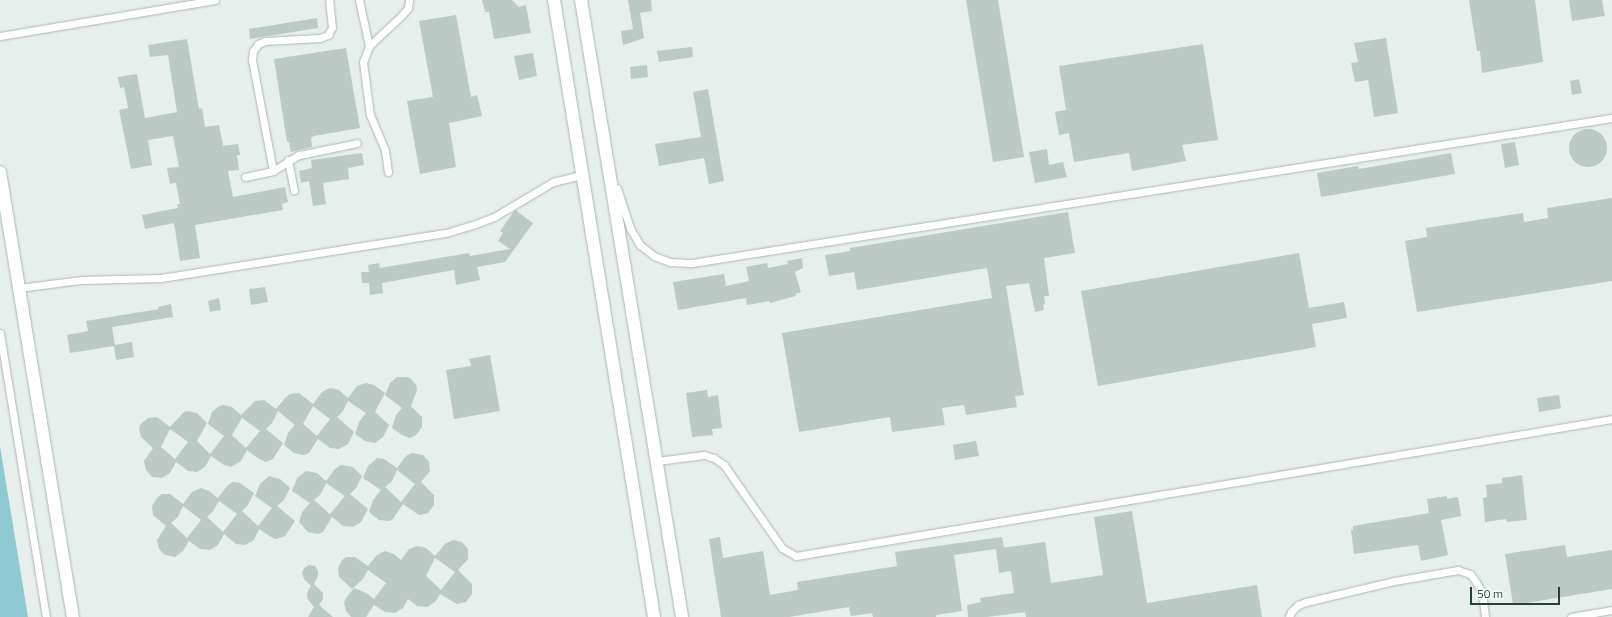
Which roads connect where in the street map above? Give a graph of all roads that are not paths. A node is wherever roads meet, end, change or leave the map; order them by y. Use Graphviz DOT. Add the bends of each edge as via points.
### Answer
graph roads {
  1 [pos="215,0"];
  2 [pos="329,0"];
  3 [pos="359,0"];
  4 [pos="409,0"];
  5 [pos="554,0"];
  6 [pos="581,0"];
  7 [pos="0,36"];
  8 [pos="369,46"];
  9 [pos="1612,118"];
  10 [pos="357,143"];
  11 [pos="605,145"];
  12 [pos="288,160"];
  13 [pos="273,171"];
  14 [pos="0,172"];
  15 [pos="388,172"];
  16 [pos="582,175"];
  17 [pos="245,177"];
  18 [pos="294,190"];
  19 [pos="19,288"];
  20 [pos="0,333"];
  21 [pos="1612,419"];
  22 [pos="657,461"];
  23 [pos="1612,610"];
  24 [pos="46,617"];
  25 [pos="73,617"];
  26 [pos="654,617"];
  27 [pos="682,617"];
  28 [pos="1289,617"];
  29 [pos="1485,617"];
  30 [pos="1571,617"];
  1 -- 7 [label="lane"];
  2 -- 13 [label="lane" via="332,27 328,35 320,38 265,41 258,44 253,51 252,60"];
  3 -- 8 [label="lane"];
  4 -- 8 [label="lane" via="406,12"];
  5 -- 16 [label="street"];
  6 -- 11 [label="street"];
  8 -- 15 [label="lane" via="363,62 367,95 372,123 385,150"];
  9 -- 11 [label="lane" via="692,263 670,262 654,256 640,245 623,210"];
  10 -- 12 [label="lane" via="299,155"];
  11 -- 22 [label="street"];
  12 -- 13 [label="lane"];
  12 -- 18 [label="lane"];
  13 -- 17 [label="lane"];
  14 -- 19 [label="street"];
  16 -- 19 [label="lane" via="553,182 494,217 446,233 161,278 87,279"];
  16 -- 26 [label="street"];
  19 -- 25 [label="street"];
  20 -- 24 [label="lane"];
  21 -- 22 [label="lane" via="796,556 782,548 724,465 714,458 704,455"];
  22 -- 27 [label="street"];
  23 -- 30 [label="lane"];
  28 -- 29 [label="lane" via="1298,605 1306,602 1458,570 1470,574 1482,592"];
}
